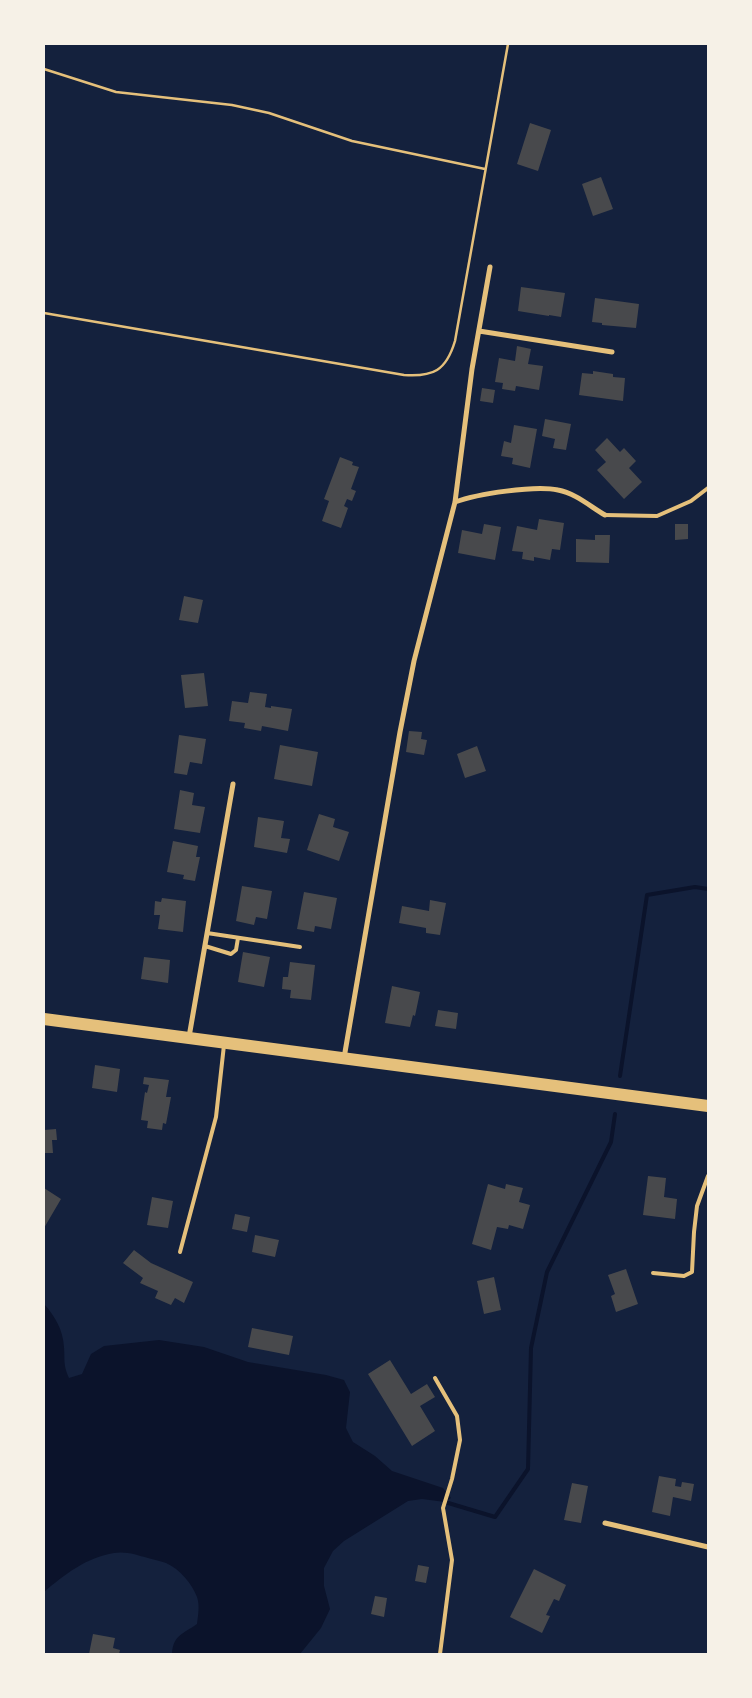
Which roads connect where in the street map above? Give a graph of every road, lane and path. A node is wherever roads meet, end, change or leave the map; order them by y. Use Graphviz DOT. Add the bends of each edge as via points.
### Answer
graph roads {
  1 [pos="508,44"];
  2 [pos="44,69"];
  3 [pos="485,170"];
  4 [pos="490,267"];
  5 [pos="44,313"];
  6 [pos="480,331"];
  7 [pos="612,352"];
  8 [pos="708,488"];
  9 [pos="454,502"];
  10 [pos="605,515"];
  11 [pos="233,784"];
  12 [pos="207,933"];
  13 [pos="238,938"];
  14 [pos="205,946"];
  15 [pos="300,947"];
  16 [pos="44,1018"];
  17 [pos="189,1038"];
  18 [pos="224,1043"];
  19 [pos="344,1059"];
  20 [pos="708,1106"];
  21 [pos="708,1176"];
  22 [pos="180,1252"];
  23 [pos="654,1273"];
  24 [pos="435,1378"];
  25 [pos="605,1524"];
  26 [pos="708,1547"];
  27 [pos="440,1654"];
  1 -- 3 [label="path"];
  2 -- 3 [label="path" via="116,92 232,104 352,141"];
  3 -- 5 [label="path" via="455,342 451,355 436,372 404,376"];
  4 -- 6 [label="street"];
  6 -- 7 [label="street"];
  6 -- 9 [label="street"];
  8 -- 10 [label="lane" via="691,501 657,516"];
  9 -- 10 [label="street" via="468,497 524,490 557,490"];
  9 -- 19 [label="street" via="414,661"];
  11 -- 12 [label="street"];
  12 -- 13 [label="lane"];
  12 -- 14 [label="street"];
  13 -- 14 [label="lane" via="236,950 231,954"];
  13 -- 15 [label="lane"];
  14 -- 17 [label="street"];
  16 -- 17 [label="main road"];
  17 -- 18 [label="main road"];
  18 -- 19 [label="main road"];
  18 -- 22 [label="lane" via="216,1117"];
  19 -- 20 [label="main road"];
  21 -- 23 [label="lane" via="697,1206 692,1272 684,1276"];
  24 -- 27 [label="lane" via="457,1416 460,1440 443,1508 452,1560"];
  25 -- 26 [label="street"];
}
